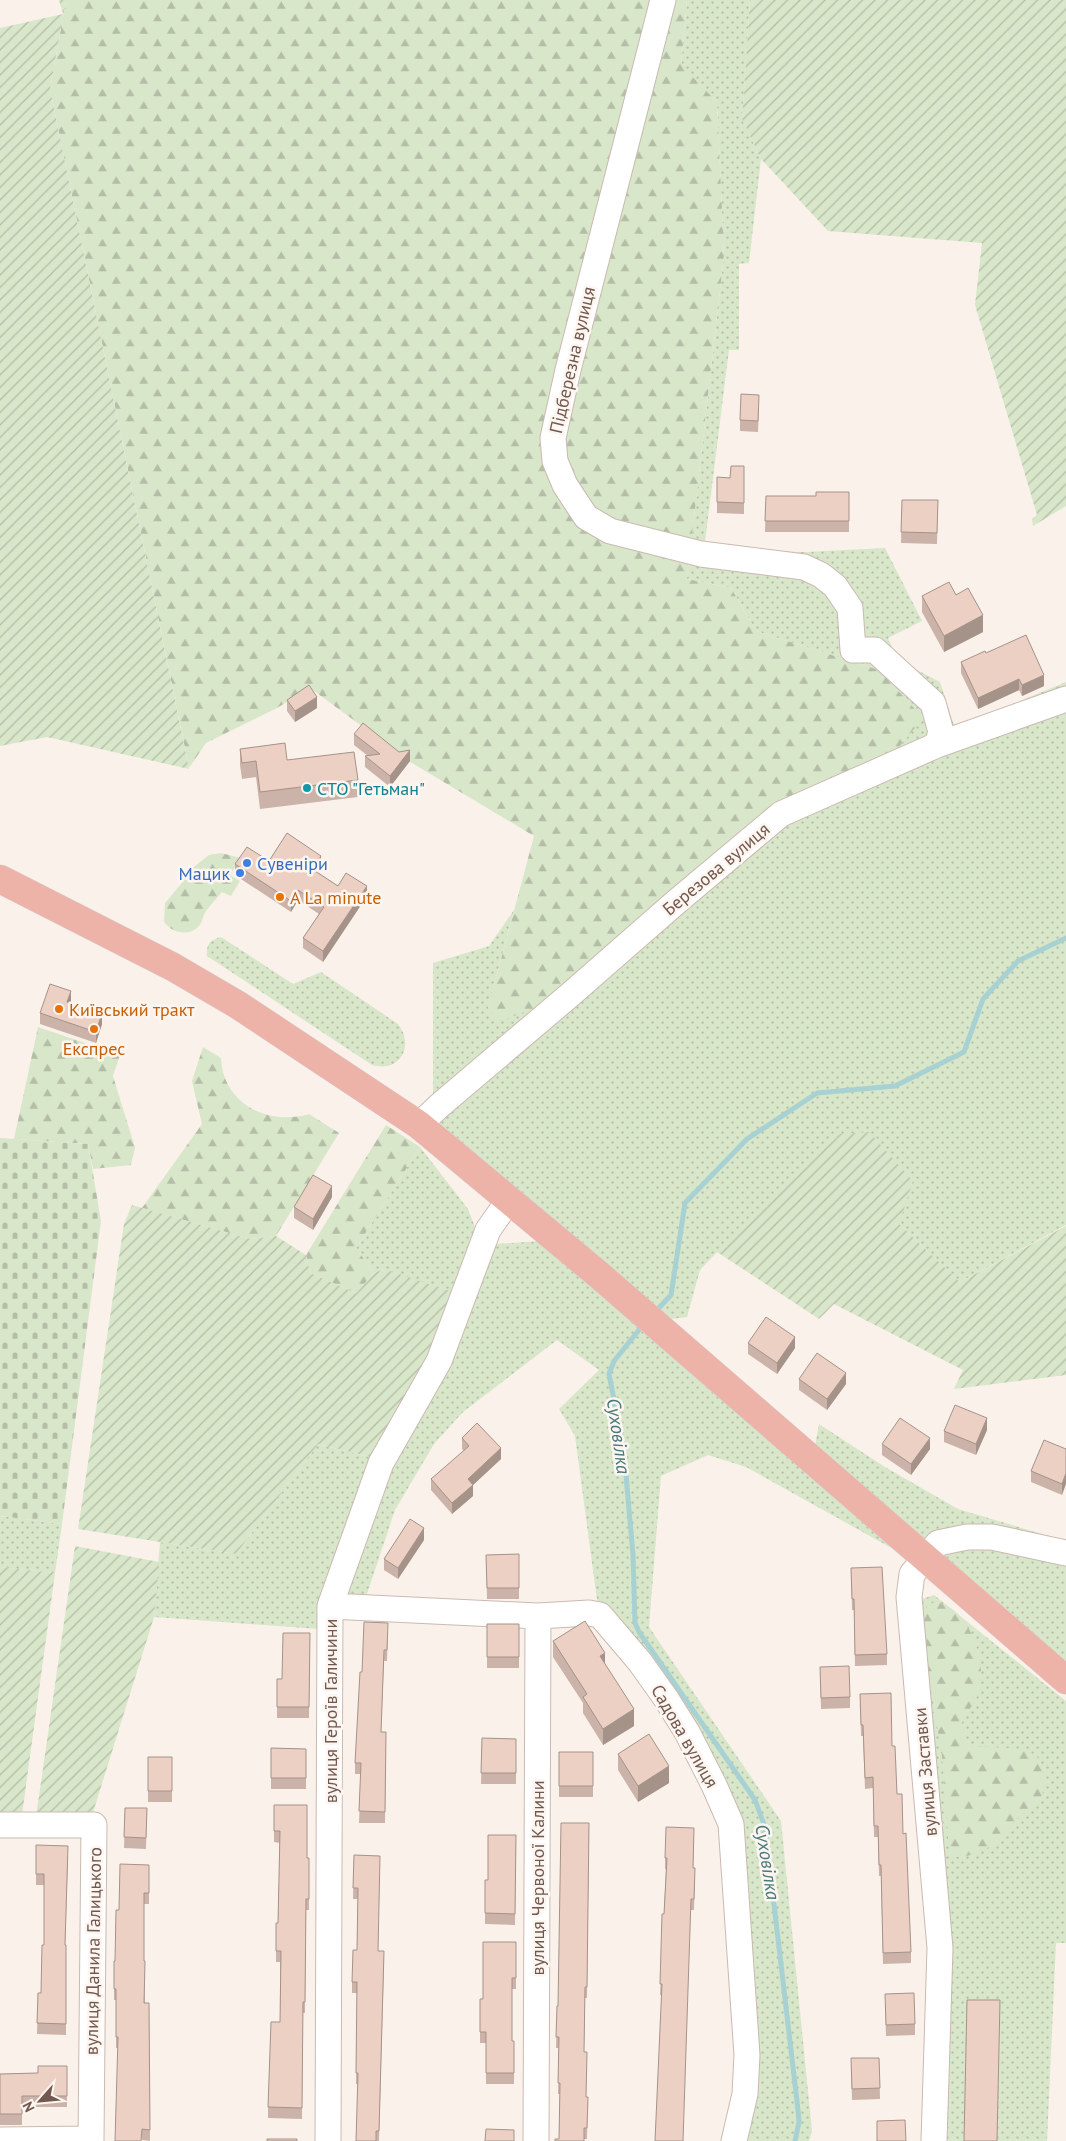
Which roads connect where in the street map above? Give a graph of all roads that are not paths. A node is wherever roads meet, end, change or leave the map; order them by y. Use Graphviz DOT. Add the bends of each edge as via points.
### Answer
graph roads {
  1 [pos="663,0"];
  2 [pos="1066,699"];
  3 [pos="937,745"];
  4 [pos="0,879"];
  5 [pos="419,1125"];
  6 [pos="509,1200"];
  7 [pos="1066,1553"];
  8 [pos="925,1558"];
  9 [pos="330,1606"];
  10 [pos="538,1616"];
  11 [pos="1066,1680"];
  12 [pos="0,1825"];
  13 [pos="0,2140"];
  14 [pos="91,2140"];
  15 [pos="328,2141"];
  16 [pos="536,2141"];
  17 [pos="734,2141"];
  18 [pos="934,2141"];
  1 -- 3 [label="street, Підберезна вулиця" via="568,370 553,438 555,461 565,485 586,517 610,530 701,554 804,567 828,580 836,586 850,608 853,650 874,650 933,704 941,732"];
  2 -- 3 [label="street, Березова вулиця"];
  3 -- 5 [label="street, Березова вулиця" via="781,814"];
  4 -- 5 [label="highway" via="173,967 238,1005"];
  5 -- 6 [label="highway"];
  6 -- 8 [label="highway"];
  6 -- 9 [label="street, вулиця Героїв Галичини" via="488,1230 439,1361 381,1463"];
  7 -- 8 [label="street, вулиця Заставки" via="992,1536 938,1543"];
  8 -- 11 [label="highway"];
  8 -- 18 [label="street, вулиця Заставки" via="912,1574 909,1596 940,1948"];
  9 -- 10 [label="street, Садова вулиця"];
  9 -- 15 [label="street, вулиця Героїв Галичини"];
  10 -- 16 [label="street, вулиця Червоної Калини"];
  10 -- 17 [label="street, Садова вулиця" via="589,1613 600,1615 609,1624 668,1700 725,1808 730,1824 747,2055 745,2094"];
  12 -- 14 [label="street, вулиця Данила Галицького" via="94,1825"];
  13 -- 14 [label="street"];
}
